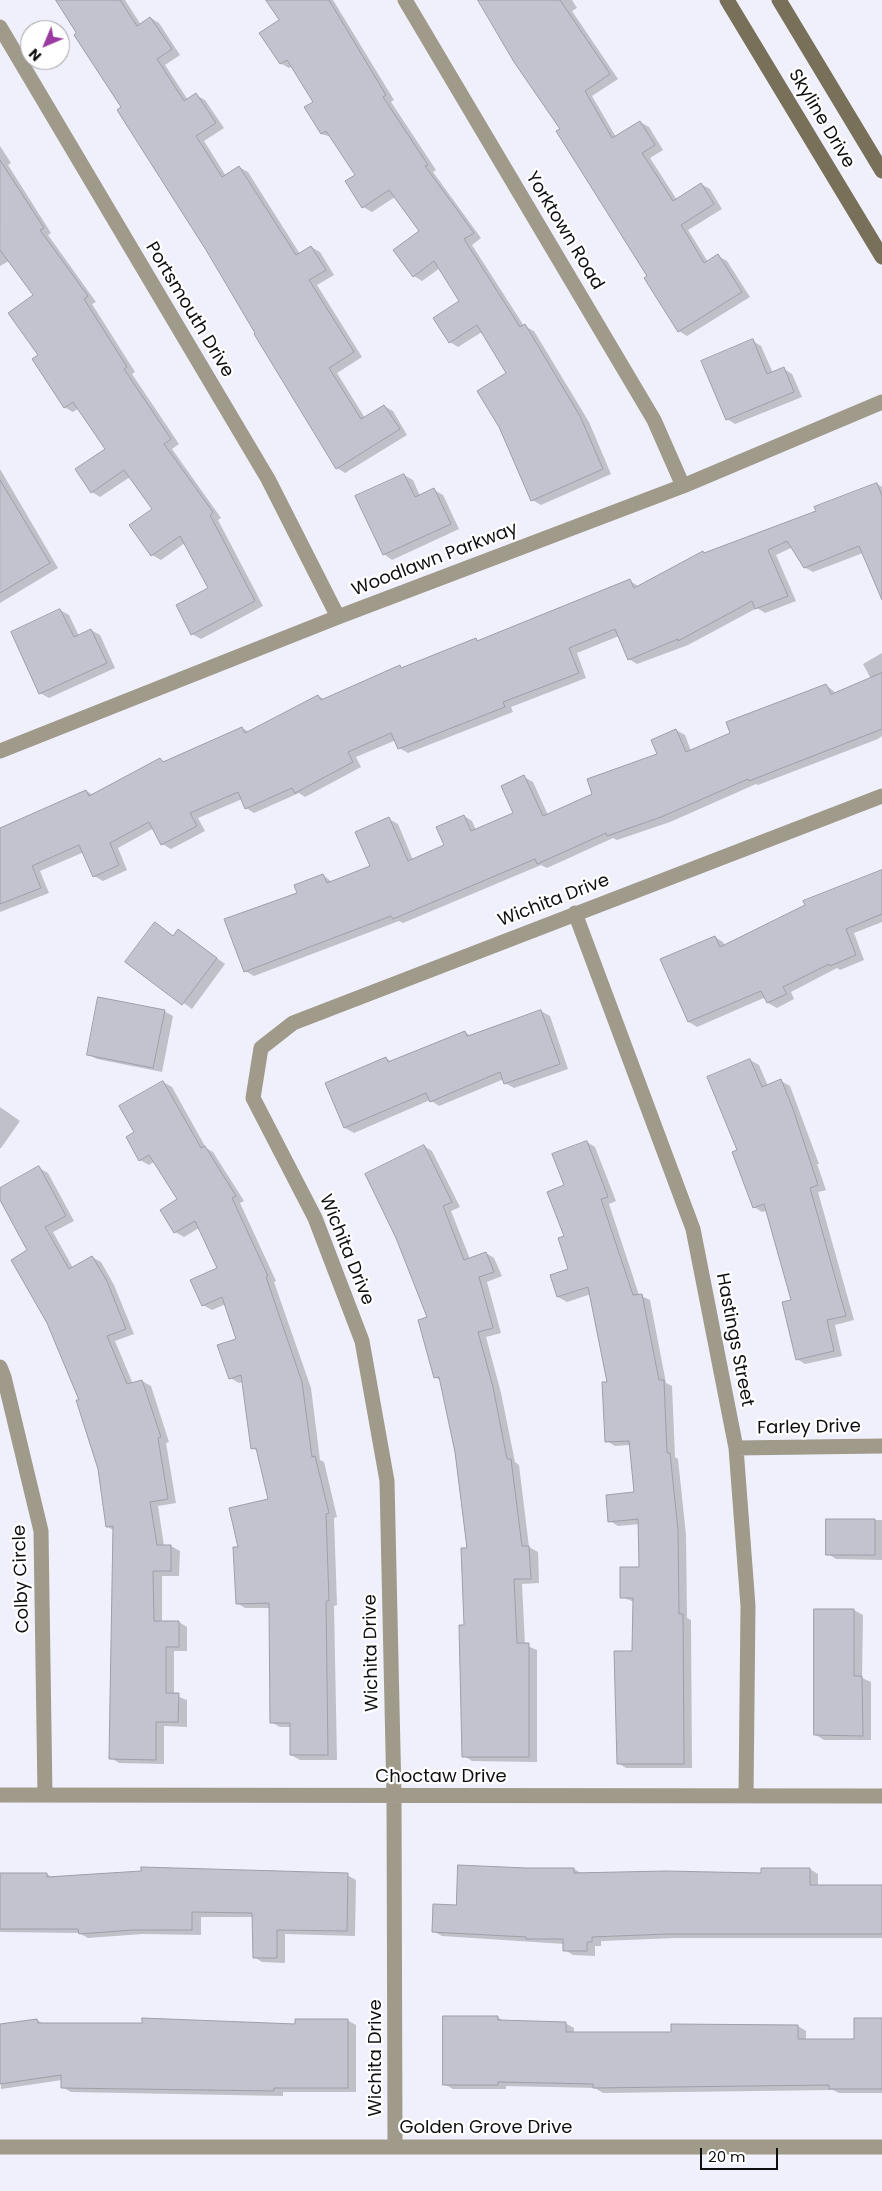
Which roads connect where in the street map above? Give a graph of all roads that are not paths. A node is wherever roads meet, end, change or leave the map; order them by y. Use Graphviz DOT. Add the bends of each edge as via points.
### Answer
graph roads {
  1 [pos="404,0"];
  2 [pos="728,0"];
  3 [pos="779,0"];
  4 [pos="0,27"];
  5 [pos="882,171"];
  6 [pos="882,257"];
  7 [pos="882,402"];
  8 [pos="682,486"];
  9 [pos="338,617"];
  10 [pos="0,750"];
  11 [pos="882,796"];
  12 [pos="575,913"];
  13 [pos="0,1367"];
  14 [pos="882,1446"];
  15 [pos="736,1448"];
  16 [pos="0,1795"];
  17 [pos="45,1795"];
  18 [pos="394,1795"];
  19 [pos="746,1795"];
  20 [pos="882,1796"];
  21 [pos="0,2146"];
  22 [pos="395,2147"];
  23 [pos="882,2147"];
  1 -- 8 [label="street, Yorktown Road" via="654,420"];
  2 -- 6 [label="main road, Skyline Drive"];
  3 -- 5 [label="main road, Skyline Drive"];
  4 -- 9 [label="street, Portsmouth Drive" via="268,479"];
  7 -- 8 [label="street, Woodlawn Parkway"];
  8 -- 9 [label="street, Woodlawn Parkway"];
  9 -- 10 [label="street, Woodlawn Parkway"];
  11 -- 12 [label="street, Wichita Drive"];
  12 -- 15 [label="street, Hastings Street" via="693,1229"];
  12 -- 18 [label="street, Wichita Drive" via="292,1022 261,1048 253,1098 315,1218 362,1341 386,1472"];
  13 -- 17 [label="street, Colby Circle" via="41,1531"];
  14 -- 15 [label="street, Farley Drive"];
  15 -- 19 [label="street, Hastings Street" via="748,1606"];
  16 -- 17 [label="street, Choctaw Drive"];
  17 -- 18 [label="street, Choctaw Drive"];
  18 -- 19 [label="street, Choctaw Drive"];
  18 -- 22 [label="street, Wichita Drive"];
  19 -- 20 [label="street, Choctaw Drive"];
  21 -- 22 [label="street, Golden Grove Drive"];
  22 -- 23 [label="street, Golden Grove Drive"];
}
